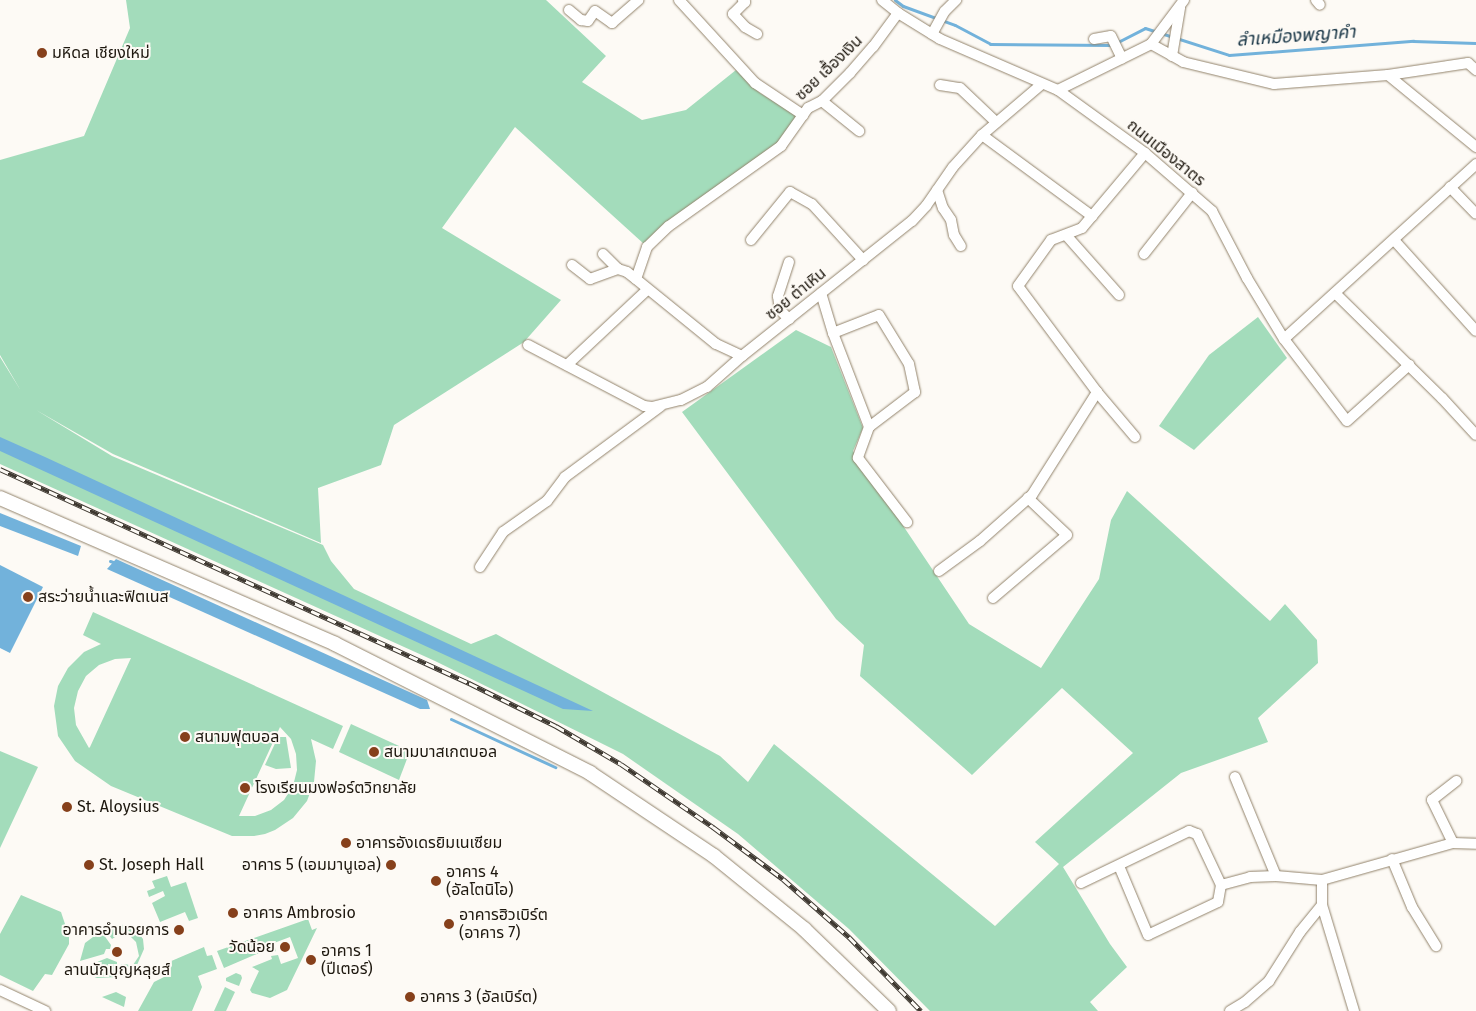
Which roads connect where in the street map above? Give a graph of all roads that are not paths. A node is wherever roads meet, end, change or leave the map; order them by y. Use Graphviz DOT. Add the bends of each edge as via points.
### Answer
graph roads {
  1 [pos="638,0"];
  2 [pos="679,0"];
  3 [pos="743,0"];
  4 [pos="882,0"];
  5 [pos="956,0"];
  6 [pos="1182,3"];
  7 [pos="569,10"];
  8 [pos="898,13"];
  9 [pos="1173,25"];
  10 [pos="933,31"];
  11 [pos="757,34"];
  12 [pos="1094,39"];
  13 [pos="1155,40"];
  14 [pos="1172,56"];
  15 [pos="1122,59"];
  16 [pos="1476,70"];
  17 [pos="1388,76"];
  18 [pos="1075,82"];
  19 [pos="940,84"];
  20 [pos="1042,84"];
  21 [pos="1058,90"];
  22 [pos="822,101"];
  23 [pos="1077,103"];
  24 [pos="803,115"];
  25 [pos="996,122"];
  26 [pos="859,131"];
  27 [pos="982,135"];
  28 [pos="1476,147"];
  29 [pos="1145,153"];
  30 [pos="1476,164"];
  31 [pos="1450,187"];
  32 [pos="937,190"];
  33 [pos="1192,193"];
  34 [pos="1476,214"];
  35 [pos="1092,216"];
  36 [pos="1066,235"];
  37 [pos="751,240"];
  38 [pos="1394,240"];
  39 [pos="961,246"];
  40 [pos="603,254"];
  41 [pos="1144,254"];
  42 [pos="864,260"];
  43 [pos="789,262"];
  44 [pos="572,265"];
  45 [pos="618,269"];
  46 [pos="636,279"];
  47 [pos="647,290"];
  48 [pos="821,293"];
  49 [pos="1335,293"];
  50 [pos="1119,295"];
  51 [pos="789,319"];
  52 [pos="1476,331"];
  53 [pos="833,333"];
  54 [pos="1284,339"];
  55 [pos="528,345"];
  56 [pos="742,356"];
  57 [pos="567,365"];
  58 [pos="1409,365"];
  59 [pos="1097,392"];
  60 [pos="662,405"];
  61 [pos="869,427"];
  62 [pos="1476,435"];
  63 [pos="1135,438"];
  64 [pos="0,498"];
  65 [pos="1028,498"];
  66 [pos="907,522"];
  67 [pos="480,567"];
  68 [pos="939,570"];
  69 [pos="993,598"];
  70 [pos="1235,777"];
  71 [pos="1456,781"];
  72 [pos="1453,843"];
  73 [pos="1476,844"];
  74 [pos="1392,859"];
  75 [pos="1119,866"];
  76 [pos="1276,876"];
  77 [pos="1322,880"];
  78 [pos="1081,883"];
  79 [pos="1221,885"];
  80 [pos="1322,905"];
  81 [pos="1436,946"];
  82 [pos="0,990"];
  83 [pos="22,1006"];
  84 [pos="45,1011"];
  85 [pos="888,1011"];
  86 [pos="1230,1011"];
  87 [pos="1354,1011"];
  1 -- 7 [label="street" via="612,23 595,11 588,21 581,20"];
  2 -- 24 [label="street" via="755,83"];
  3 -- 11 [label="street" via="745,2 733,14"];
  4 -- 8 [label="street, ถนนเมืองสาตร"];
  5 -- 10 [label="street"];
  6 -- 9 [label="street"];
  8 -- 10 [label="street, ถนนเมืองสาตร"];
  8 -- 22 [label="street, ซอย เอื้องเงิน" via="873,47"];
  9 -- 13 [label="street"];
  9 -- 14 [label="street" via="1176,40"];
  10 -- 20 [label="street, ถนนเมืองสาตร"];
  12 -- 15 [label="street" via="1111,36"];
  13 -- 14 [label="street"];
  13 -- 15 [label="street"];
  14 -- 17 [label="street" via="1183,62 1274,84"];
  15 -- 18 [label="street"];
  16 -- 17 [label="street" via="1468,63"];
  17 -- 28 [label="street"];
  18 -- 21 [label="street"];
  18 -- 23 [label="street"];
  19 -- 25 [label="street" via="960,88"];
  20 -- 21 [label="street, ถนนเมืองสาตร"];
  20 -- 25 [label="street, ซอย ต๋าเหิน"];
  21 -- 23 [label="street, ถนนเมืองสาตร"];
  22 -- 24 [label="street, ซอย เอื้องเงิน" via="814,103"];
  22 -- 26 [label="street"];
  23 -- 29 [label="street, ถนนเมืองสาตร"];
  24 -- 46 [label="street, ซอย เอื้องเงิน" via="781,146 669,226 647,247"];
  25 -- 27 [label="street, ซอย ต๋าเหิน"];
  27 -- 32 [label="street, ซอย ต๋าเหิน" via="953,166"];
  27 -- 35 [label="street"];
  29 -- 33 [label="street, ถนนเมืองสาตร"];
  29 -- 35 [label="street"];
  30 -- 31 [label="street"];
  31 -- 34 [label="street"];
  31 -- 38 [label="street"];
  32 -- 39 [label="street"];
  32 -- 42 [label="street, ซอย ต๋าเหิน" via="912,221"];
  33 -- 41 [label="street"];
  33 -- 54 [label="street, ถนนเมืองสาตร" via="1212,211 1246,278"];
  35 -- 36 [label="street" via="1082,228"];
  36 -- 50 [label="street"];
  36 -- 59 [label="street" via="1051,240 1018,286"];
  37 -- 42 [label="street" via="790,192 812,204"];
  38 -- 49 [label="street"];
  38 -- 52 [label="street"];
  40 -- 45 [label="street"];
  42 -- 48 [label="street, ซอย ต๋าเหิน"];
  43 -- 51 [label="street" via="778,296 780,310"];
  44 -- 45 [label="street" via="590,279"];
  45 -- 46 [label="street"];
  46 -- 47 [label="street"];
  47 -- 56 [label="street" via="716,344"];
  47 -- 57 [label="street"];
  48 -- 51 [label="street, ซอย ต๋าเหิน"];
  48 -- 53 [label="street"];
  49 -- 54 [label="street"];
  49 -- 58 [label="street"];
  51 -- 56 [label="street, ซอย ต๋าเหิน"];
  53 -- 61 [label="street"];
  53 -- 61 [label="street" via="878,315 909,364 915,392"];
  54 -- 58 [label="street, ถนนเมืองสาตร" via="1347,422"];
  55 -- 57 [label="street, ซอย ต๋าเหิน"];
  56 -- 60 [label="street, ซอย ต๋าเหิน" via="707,387"];
  57 -- 60 [label="street, ซอย ต๋าเหิน" via="644,406"];
  58 -- 62 [label="street"];
  59 -- 63 [label="street"];
  59 -- 65 [label="street"];
  60 -- 67 [label="street" via="565,477 547,501 503,532"];
  61 -- 66 [label="street" via="858,458"];
  64 -- 85 [label="main road" via="335,644 590,773 714,856 804,929"];
  65 -- 68 [label="street" via="980,541"];
  65 -- 69 [label="street" via="1067,535"];
  70 -- 76 [label="street"];
  71 -- 72 [label="street" via="1432,800"];
  72 -- 73 [label="street"];
  72 -- 74 [label="street"];
  74 -- 77 [label="street"];
  74 -- 81 [label="street" via="1412,907"];
  75 -- 78 [label="street"];
  75 -- 79 [label="street" via="1189,831 1197,834"];
  75 -- 79 [label="street" via="1148,936 1218,902"];
  76 -- 77 [label="street"];
  76 -- 79 [label="street" via="1250,877"];
  77 -- 80 [label="street"];
  80 -- 86 [label="street" via="1300,932 1269,981"];
  80 -- 87 [label="street"];
  82 -- 83 [label="street"];
  83 -- 84 [label="street"];
}
